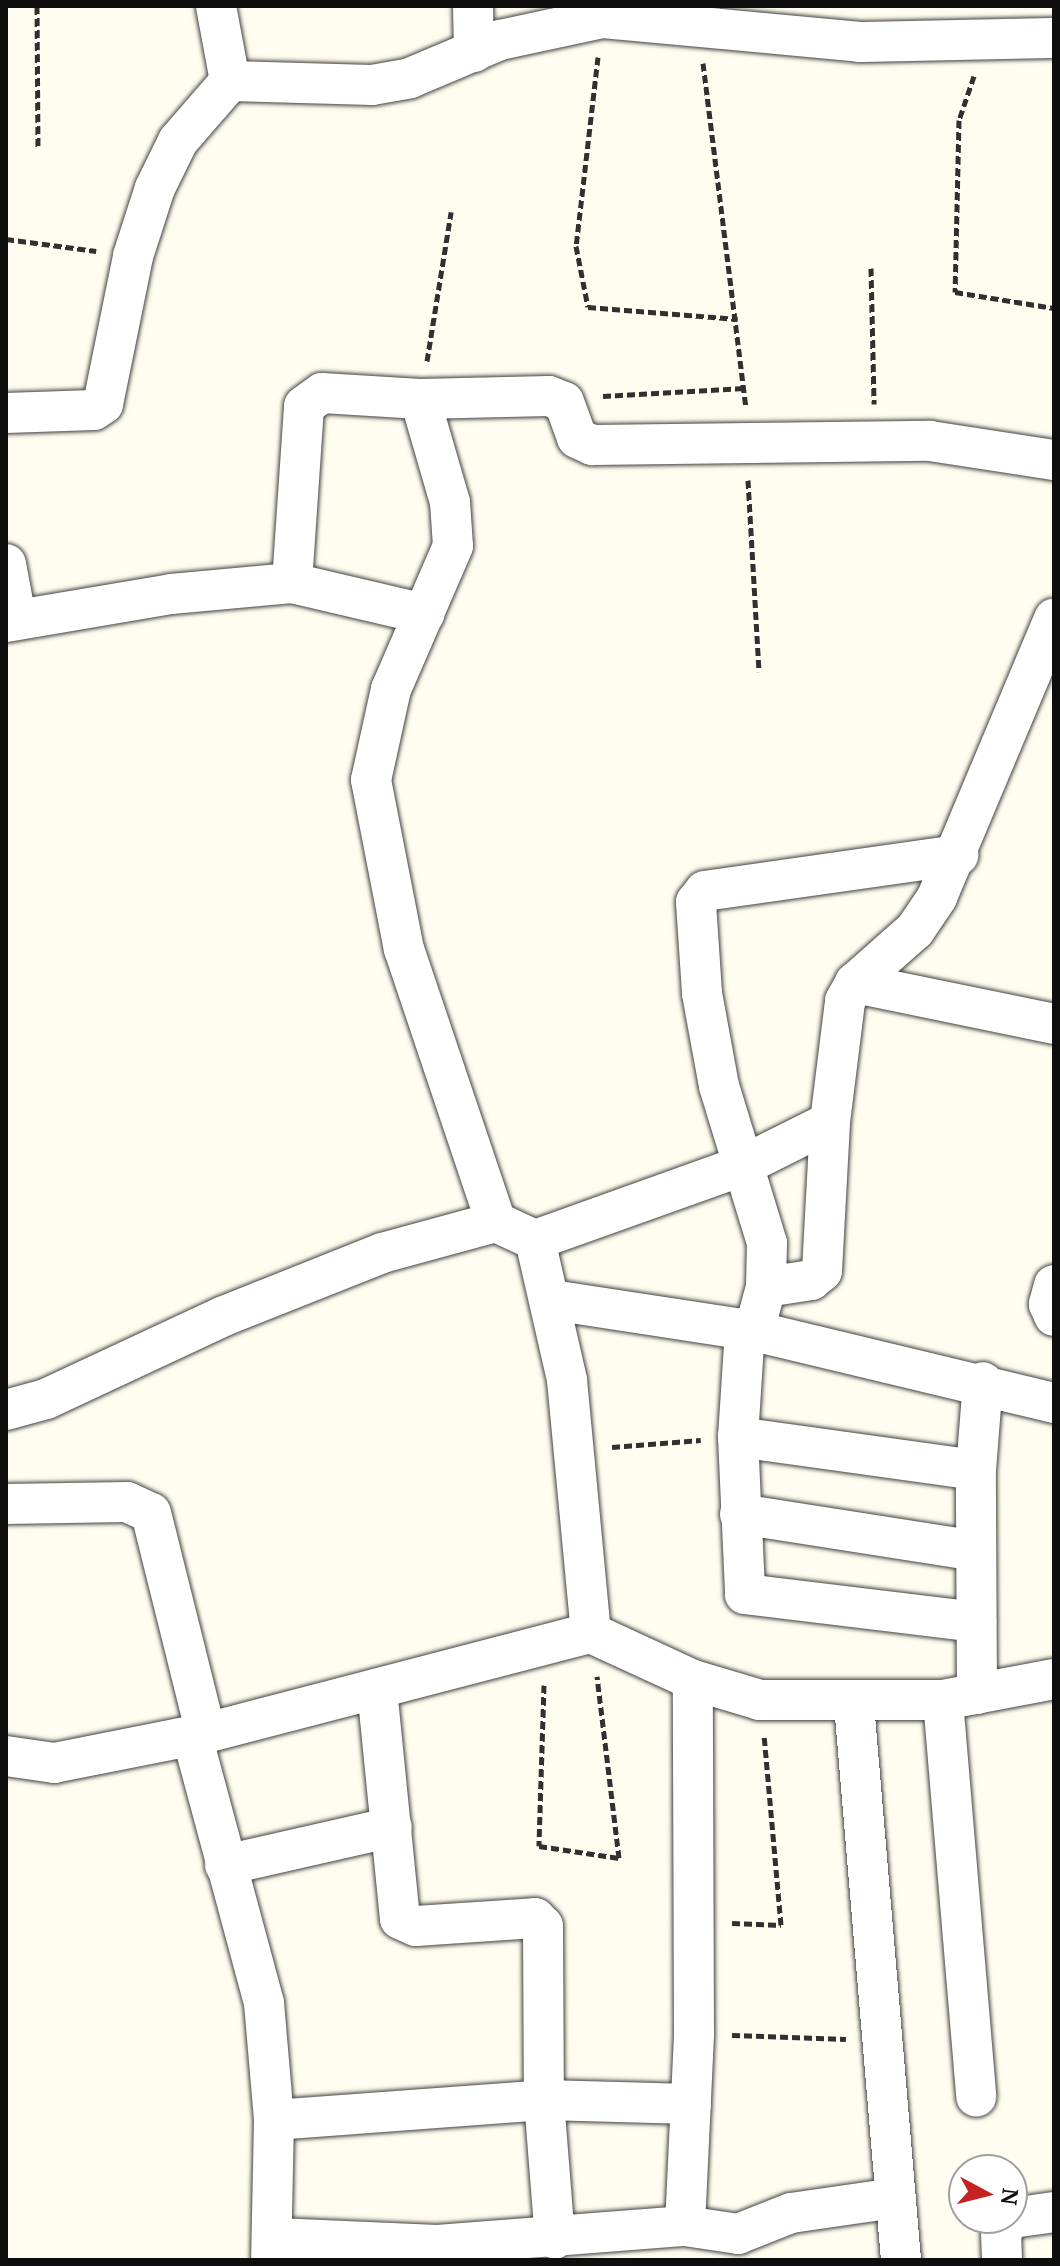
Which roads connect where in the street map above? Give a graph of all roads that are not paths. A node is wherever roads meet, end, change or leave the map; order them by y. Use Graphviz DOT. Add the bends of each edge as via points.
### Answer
graph roads {
  1 [pos="216,6"];
  2 [pos="473,6"];
  3 [pos="700,16"];
  4 [pos="1054,38"];
  5 [pos="474,52"];
  6 [pos="230,81"];
  7 [pos="420,399"];
  8 [pos="6,413"];
  9 [pos="1054,460"];
  10 [pos="6,564"];
  11 [pos="292,583"];
  12 [pos="424,614"];
  13 [pos="1054,619"];
  14 [pos="11,620"];
  15 [pos="958,855"];
  16 [pos="855,983"];
  17 [pos="1054,1024"];
  18 [pos="830,1122"];
  19 [pos="742,1166"];
  20 [pos="496,1222"];
  21 [pos="535,1240"];
  22 [pos="1054,1285"];
  23 [pos="766,1287"];
  24 [pos="552,1300"];
  25 [pos="1054,1316"];
  26 [pos="750,1330"];
  27 [pos="983,1382"];
  28 [pos="1054,1403"];
  29 [pos="6,1410"];
  30 [pos="738,1437"];
  31 [pos="976,1470"];
  32 [pos="6,1504"];
  33 [pos="740,1514"];
  34 [pos="975,1551"];
  35 [pos="976,1622"];
  36 [pos="591,1633"];
  37 [pos="1054,1679"];
  38 [pos="693,1680"];
  39 [pos="377,1689"];
  40 [pos="960,1697"];
  41 [pos="854,1704"];
  42 [pos="199,1735"];
  43 [pos="6,1756"];
  44 [pos="392,1827"];
  45 [pos="225,1865"];
  46 [pos="976,2097"];
  47 [pos="544,2100"];
  48 [pos="691,2104"];
  49 [pos="274,2120"];
  50 [pos="895,2198"];
  51 [pos="1054,2212"];
  52 [pos="1028,2216"];
  53 [pos="685,2226"];
  54 [pos="1001,2234"];
  55 [pos="555,2239"];
  56 [pos="738,2247"];
  57 [pos="273,2249"];
  58 [pos="901,2260"];
  59 [pos="1002,2260"];
  1 -- 6 [label="street"];
  2 -- 5 [label="street"];
  3 -- 4 [label="street" via="860,42"];
  3 -- 5 [label="street" via="603,18 500,40"];
  5 -- 6 [label="street" via="410,78 372,85"];
  6 -- 8 [label="street" via="178,141 133,256 101,407"];
  7 -- 9 [label="street" via="559,399 586,445 747,447 875,441 977,445"];
  7 -- 11 [label="street" via="322,393 308,398"];
  7 -- 12 [label="street" via="454,527 448,566"];
  10 -- 14 [label="street"];
  11 -- 12 [label="street"];
  11 -- 14 [label="street"];
  12 -- 20 [label="street" via="377,736 371,780 377,837 442,1075"];
  13 -- 15 [label="street"];
  15 -- 16 [label="street" via="915,930"];
  15 -- 19 [label="street" via="699,896 702,993 719,1086"];
  16 -- 17 [label="street"];
  16 -- 18 [label="street" via="839,1025"];
  18 -- 19 [label="street"];
  18 -- 23 [label="street" via="822,1271 811,1280"];
  19 -- 21 [label="street"];
  19 -- 23 [label="street" via="763,1219"];
  20 -- 21 [label="street"];
  20 -- 29 [label="street" via="314,1277 103,1375"];
  21 -- 24 [label="street"];
  22 -- 25 [label="street" via="1049,1304"];
  23 -- 26 [label="street"];
  24 -- 26 [label="street"];
  24 -- 36 [label="street" via="576,1450"];
  26 -- 27 [label="street"];
  26 -- 30 [label="street"];
  27 -- 28 [label="street"];
  27 -- 31 [label="street"];
  30 -- 31 [label="street"];
  30 -- 33 [label="street"];
  31 -- 34 [label="street"];
  32 -- 42 [label="street" via="127,1502 151,1513"];
  33 -- 34 [label="street"];
  33 -- 35 [label="street" via="742,1587 749,1598"];
  34 -- 35 [label="street"];
  35 -- 40 [label="street"];
  36 -- 38 [label="street"];
  36 -- 39 [label="street"];
  37 -- 40 [label="street"];
  38 -- 41 [label="street" via="760,1700"];
  38 -- 48 [label="street" via="696,1921"];
  39 -- 42 [label="street"];
  39 -- 44 [label="street"];
  40 -- 41 [label="street"];
  40 -- 46 [label="street"];
  41 -- 50 [label="street"];
  42 -- 43 [label="street" via="54,1763"];
  42 -- 45 [label="street"];
  44 -- 45 [label="street"];
  44 -- 47 [label="street" via="397,1913 404,1922 541,1921"];
  45 -- 49 [label="street" via="264,2003"];
  47 -- 48 [label="street"];
  47 -- 49 [label="street"];
  47 -- 55 [label="street"];
  48 -- 53 [label="street"];
  49 -- 57 [label="street"];
  50 -- 56 [label="street" via="791,2213"];
  50 -- 58 [label="street"];
  51 -- 52 [label="street"];
  53 -- 55 [label="street"];
  53 -- 56 [label="street"];
  54 -- 59 [label="street"];
  55 -- 57 [label="street"];
}
